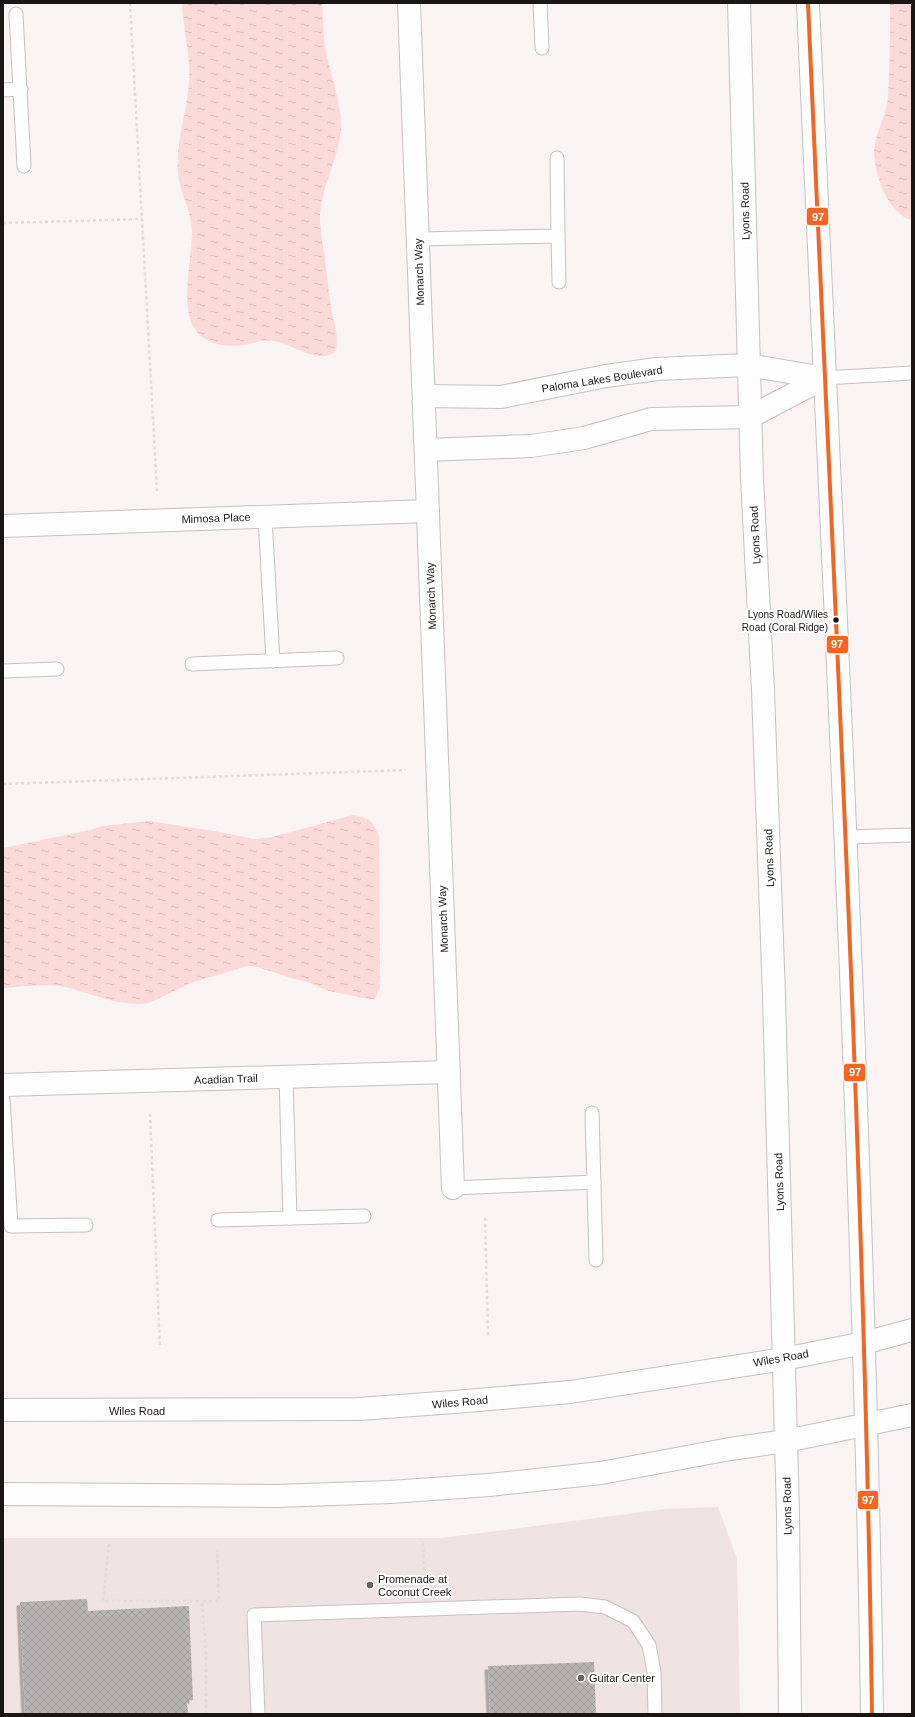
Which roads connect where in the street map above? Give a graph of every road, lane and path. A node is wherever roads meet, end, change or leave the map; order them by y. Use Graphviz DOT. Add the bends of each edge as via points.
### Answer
graph roads {
  1 [pos="130,3"];
  2 [pos="409,3"];
  3 [pos="540,3"];
  4 [pos="739,3"];
  5 [pos="808,3"];
  6 [pos="16,14"];
  7 [pos="542,48"];
  8 [pos="21,89"];
  9 [pos="3,90"];
  10 [pos="557,158"];
  11 [pos="24,166"];
  12 [pos="142,220"];
  13 [pos="3,223"];
  14 [pos="558,236"];
  15 [pos="418,239"];
  16 [pos="560,282"];
  17 [pos="748,365"];
  18 [pos="912,373"];
  19 [pos="824,378"];
  20 [pos="424,396"];
  21 [pos="750,417"];
  22 [pos="426,450"];
  23 [pos="157,491"];
  24 [pos="428,511"];
  25 [pos="265,517"];
  26 [pos="3,526"];
  27 [pos="337,658"];
  28 [pos="273,660"];
  29 [pos="192,664"];
  30 [pos="57,668"];
  31 [pos="3,671"];
  32 [pos="406,770"];
  33 [pos="3,784"];
  34 [pos="912,835"];
  35 [pos="845,837"];
  36 [pos="449,1072"];
  37 [pos="286,1077"];
  38 [pos="3,1085"];
  39 [pos="3,1100"];
  40 [pos="592,1113"];
  41 [pos="150,1114"];
  42 [pos="594,1182"];
  43 [pos="453,1188"];
  44 [pos="364,1216"];
  45 [pos="290,1218"];
  46 [pos="485,1218"];
  47 [pos="218,1220"];
  48 [pos="86,1225"];
  49 [pos="7,1226"];
  50 [pos="596,1260"];
  51 [pos="912,1330"];
  52 [pos="488,1335"];
  53 [pos="864,1343"];
  54 [pos="160,1348"];
  55 [pos="784,1359"];
  56 [pos="3,1410"];
  57 [pos="912,1415"];
  58 [pos="867,1425"];
  59 [pos="786,1441"];
  60 [pos="3,1494"];
  61 [pos="423,1543"];
  62 [pos="109,1544"];
  63 [pos="217,1550"];
  64 [pos="202,1601"];
  65 [pos="446,1609"];
  66 [pos="206,1714"];
  67 [pos="258,1714"];
  68 [pos="655,1714"];
  69 [pos="790,1714"];
  70 [pos="872,1714"];
  1 -- 12 [label="path"];
  2 -- 15 [label="main road, Monarch Way"];
  3 -- 7 [label="lane"];
  4 -- 17 [label="main road, Lyons Road"];
  5 -- 19 [label="main road"];
  6 -- 8 [label="lane"];
  8 -- 9 [label="lane"];
  8 -- 11 [label="lane"];
  10 -- 14 [label="lane"];
  12 -- 13 [label="path"];
  12 -- 23 [label="path"];
  14 -- 15 [label="lane"];
  14 -- 16 [label="lane"];
  15 -- 20 [label="main road, Monarch Way"];
  17 -- 19 [label="main road, Paloma Lakes Boulevard"];
  17 -- 20 [label="main road, Paloma Lakes Boulevard" via="657,369 606,376 501,397"];
  17 -- 21 [label="main road, Lyons Road"];
  18 -- 19 [label="lane"];
  19 -- 21 [label="main road"];
  19 -- 35 [label="main road"];
  20 -- 22 [label="main road, Monarch Way"];
  21 -- 22 [label="main road" via="651,419 584,438 531,446"];
  21 -- 55 [label="main road, Lyons Road" via="763,691"];
  22 -- 24 [label="main road, Monarch Way"];
  24 -- 25 [label="main road, Mimosa Place"];
  24 -- 36 [label="main road, Monarch Way"];
  25 -- 26 [label="main road, Mimosa Place"];
  25 -- 28 [label="lane"];
  27 -- 28 [label="lane"];
  28 -- 29 [label="lane"];
  30 -- 31 [label="lane"];
  32 -- 33 [label="path"];
  34 -- 35 [label="lane"];
  35 -- 53 [label="main road"];
  36 -- 37 [label="main road, Acadian Trail"];
  36 -- 43 [label="main road, Monarch Way"];
  37 -- 38 [label="main road, Acadian Trail"];
  37 -- 45 [label="lane"];
  39 -- 49 [label="lane"];
  40 -- 42 [label="lane"];
  41 -- 54 [label="path"];
  42 -- 43 [label="lane"];
  42 -- 50 [label="lane"];
  44 -- 45 [label="lane"];
  45 -- 47 [label="lane"];
  46 -- 52 [label="path"];
  48 -- 49 [label="lane"];
  51 -- 53 [label="main road, Wiles Road"];
  53 -- 55 [label="main road, Wiles Road"];
  53 -- 58 [label="main road"];
  55 -- 56 [label="main road, Wiles Road" via="570,1392 359,1410"];
  55 -- 59 [label="main road, Lyons Road"];
  57 -- 58 [label="main road"];
  58 -- 59 [label="main road"];
  58 -- 70 [label="main road"];
  59 -- 60 [label="main road" via="601,1472 489,1485 390,1492 223,1497"];
  59 -- 69 [label="main road, Lyons Road"];
  61 -- 65 [label="path" via="425,1580 445,1592"];
  62 -- 64 [label="path" via="103,1601"];
  63 -- 64 [label="path" via="219,1601"];
  64 -- 66 [label="path" via="206,1655"];
  65 -- 67 [label="lane" via="254,1615"];
  65 -- 68 [label="lane" via="580,1604 605,1607 633,1621 649,1645 654,1672"];
}
